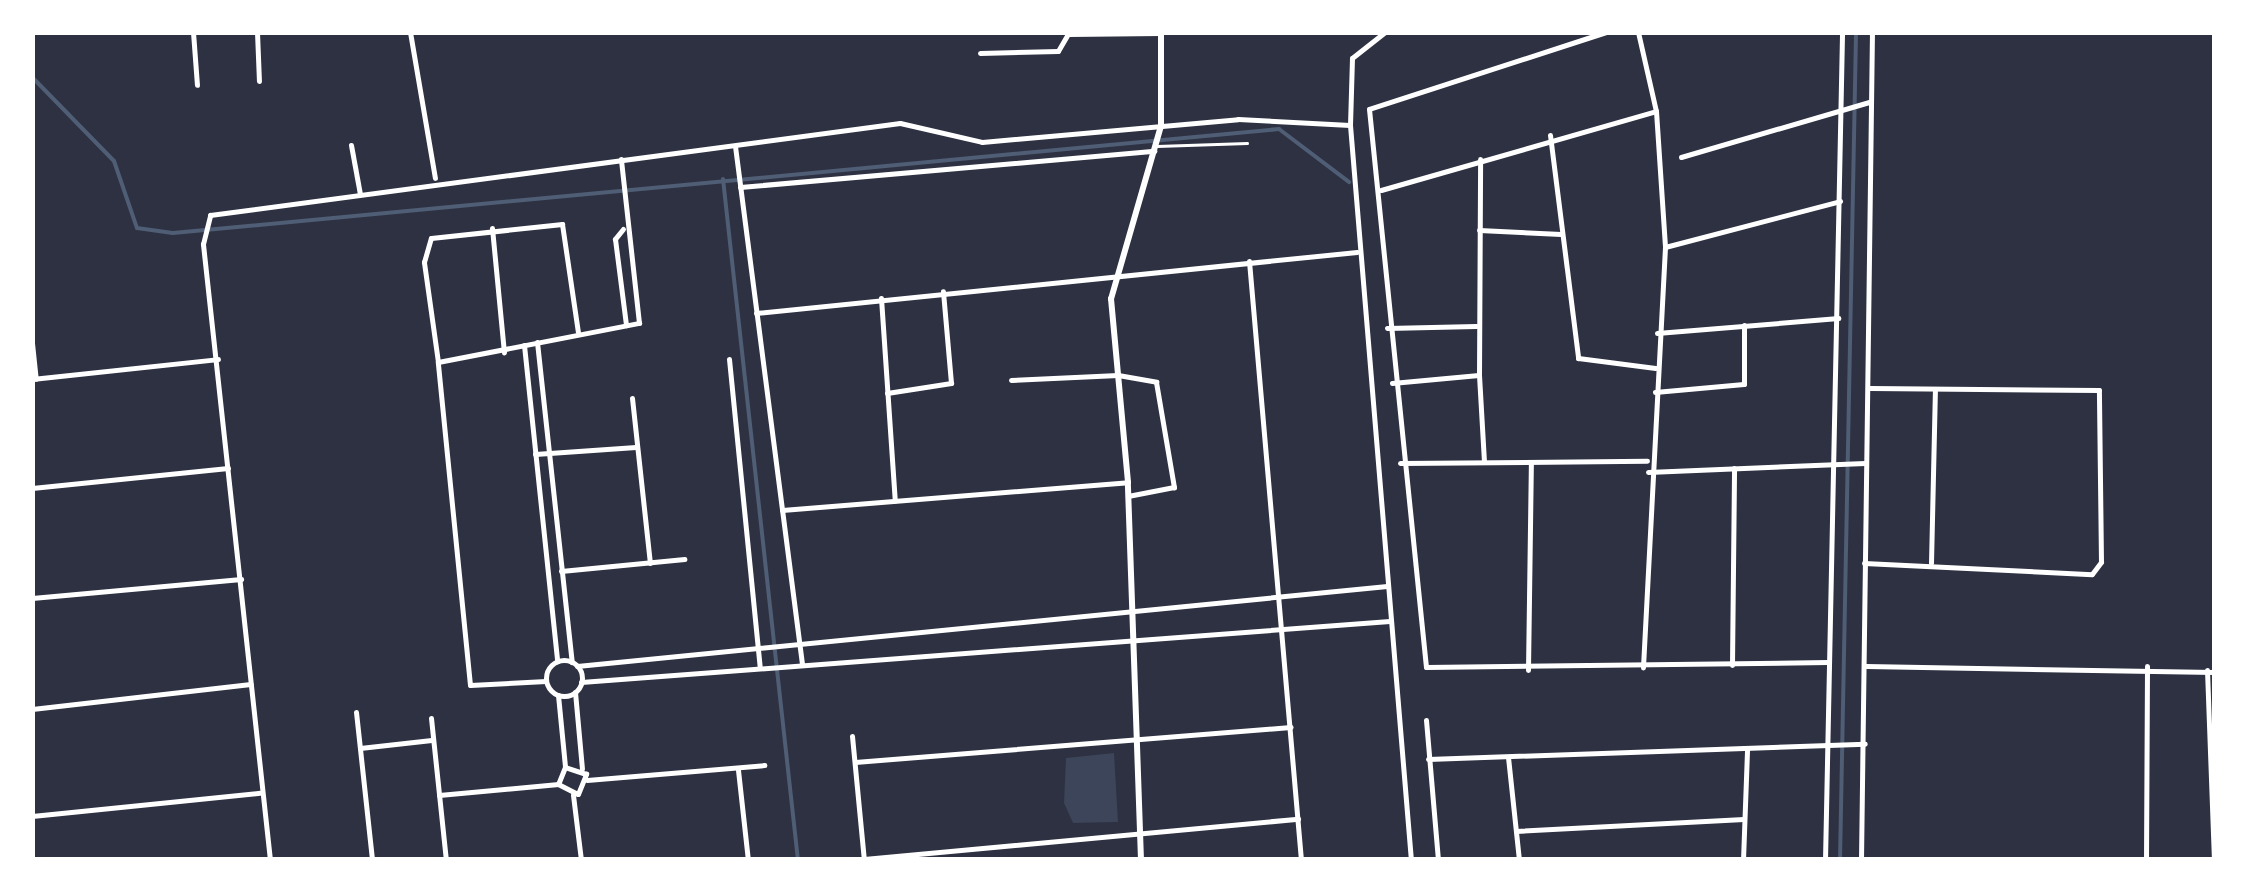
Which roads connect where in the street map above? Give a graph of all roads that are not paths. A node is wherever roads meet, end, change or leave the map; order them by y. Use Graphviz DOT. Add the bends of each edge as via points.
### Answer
graph roads {
  1 [pos="194,32"];
  2 [pos="257,32"];
  3 [pos="410,32"];
  4 [pos="1364,32"];
  5 [pos="1385,32"];
  6 [pos="1606,32"];
  7 [pos="1638,32"];
  8 [pos="1842,32"];
  9 [pos="1872,32"];
  10 [pos="1161,33"];
  11 [pos="1366,42"];
  12 [pos="980,53"];
  13 [pos="259,81"];
  14 [pos="196,86"];
  15 [pos="1869,102"];
  16 [pos="1842,105"];
  17 [pos="1656,111"];
  18 [pos="1350,125"];
  19 [pos="1161,128"];
  20 [pos="1550,135"];
  21 [pos="1247,143"];
  22 [pos="351,145"];
  23 [pos="736,146"];
  24 [pos="1156,147"];
  25 [pos="1680,157"];
  26 [pos="621,158"];
  27 [pos="1480,159"];
  28 [pos="435,178"];
  29 [pos="739,184"];
  30 [pos="1380,190"];
  31 [pos="360,194"];
  32 [pos="1840,201"];
  33 [pos="492,228"];
  34 [pos="623,229"];
  35 [pos="1479,230"];
  36 [pos="1563,234"];
  37 [pos="1666,247"];
  38 [pos="1357,252"];
  39 [pos="1249,260"];
  40 [pos="1112,271"];
  41 [pos="943,291"];
  42 [pos="880,298"];
  43 [pos="756,313"];
  44 [pos="1838,318"];
  45 [pos="626,325"];
  46 [pos="1476,326"];
  47 [pos="1744,326"];
  48 [pos="1387,328"];
  49 [pos="578,332"];
  50 [pos="1657,332"];
  51 [pos="32,342"];
  52 [pos="538,342"];
  53 [pos="524,345"];
  54 [pos="504,352"];
  55 [pos="219,359"];
  56 [pos="728,359"];
  57 [pos="438,362"];
  58 [pos="1656,368"];
  59 [pos="1118,374"];
  60 [pos="1480,375"];
  61 [pos="34,379"];
  62 [pos="1012,380"];
  63 [pos="1392,383"];
  64 [pos="1869,388"];
  65 [pos="1935,391"];
  66 [pos="1655,392"];
  67 [pos="887,393"];
  68 [pos="632,398"];
  69 [pos="636,447"];
  70 [pos="548,453"];
  71 [pos="535,454"];
  72 [pos="1648,461"];
  73 [pos="1484,462"];
  74 [pos="1531,462"];
  75 [pos="1834,462"];
  76 [pos="1400,463"];
  77 [pos="1862,463"];
  78 [pos="1734,466"];
  79 [pos="229,468"];
  80 [pos="1648,472"];
  81 [pos="1128,482"];
  82 [pos="32,488"];
  83 [pos="1128,496"];
  84 [pos="895,501"];
  85 [pos="782,510"];
  86 [pos="684,559"];
  87 [pos="650,563"];
  88 [pos="1864,563"];
  89 [pos="1930,564"];
  90 [pos="562,571"];
  91 [pos="241,579"];
  92 [pos="1388,586"];
  93 [pos="1281,596"];
  94 [pos="32,598"];
  95 [pos="1132,612"];
  96 [pos="1390,621"];
  97 [pos="1283,628"];
  98 [pos="1131,638"];
  99 [pos="799,639"];
  100 [pos="762,642"];
  101 [pos="557,661"];
  102 [pos="1828,662"];
  103 [pos="575,664"];
  104 [pos="802,664"];
  105 [pos="1732,664"];
  106 [pos="764,666"];
  107 [pos="1866,666"];
  108 [pos="2147,666"];
  109 [pos="1643,667"];
  110 [pos="1528,670"];
  111 [pos="2210,670"];
  112 [pos="546,682"];
  113 [pos="581,682"];
  114 [pos="251,684"];
  115 [pos="575,692"];
  116 [pos="558,694"];
  117 [pos="32,709"];
  118 [pos="356,712"];
  119 [pos="431,718"];
  120 [pos="1426,720"];
  121 [pos="1291,727"];
  122 [pos="852,736"];
  123 [pos="433,740"];
  124 [pos="1134,740"];
  125 [pos="1864,744"];
  126 [pos="1828,746"];
  127 [pos="360,748"];
  128 [pos="1748,749"];
  129 [pos="1508,756"];
  130 [pos="1428,759"];
  131 [pos="855,762"];
  132 [pos="764,765"];
  133 [pos="565,768"];
  134 [pos="582,770"];
  135 [pos="738,770"];
  136 [pos="587,780"];
  137 [pos="558,784"];
  138 [pos="260,793"];
  139 [pos="439,795"];
  140 [pos="573,795"];
  141 [pos="32,816"];
  142 [pos="1298,819"];
  143 [pos="1744,820"];
  144 [pos="1516,830"];
  145 [pos="1138,834"];
  146 [pos="864,859"];
  147 [pos="270,860"];
  148 [pos="372,860"];
  149 [pos="446,860"];
  150 [pos="580,860"];
  151 [pos="748,860"];
  152 [pos="1141,860"];
  153 [pos="1302,860"];
  154 [pos="1412,860"];
  155 [pos="1438,860"];
  156 [pos="1519,860"];
  157 [pos="1743,860"];
  158 [pos="1825,860"];
  159 [pos="1861,860"];
  160 [pos="2146,860"];
  161 [pos="2214,860"];
  1 -- 14 [label="street"];
  2 -- 13 [label="street"];
  3 -- 28 [label="street"];
  4 -- 11 [label="street"];
  5 -- 11 [label="street"];
  6 -- 30 [label="street" via="1370,109"];
  7 -- 17 [label="street"];
  8 -- 16 [label="street"];
  9 -- 15 [label="street"];
  10 -- 12 [label="street" via="1068,34 1058,51"];
  10 -- 19 [label="street"];
  11 -- 18 [label="street" via="1352,58"];
  15 -- 16 [label="street"];
  15 -- 64 [label="street"];
  16 -- 25 [label="street"];
  16 -- 32 [label="street"];
  17 -- 20 [label="street"];
  17 -- 37 [label="street"];
  18 -- 19 [label="street"];
  18 -- 38 [label="street"];
  19 -- 23 [label="street" via="982,142 910,122"];
  19 -- 24 [label="street"];
  20 -- 27 [label="street"];
  20 -- 36 [label="street"];
  21 -- 24 [label="lane"];
  22 -- 31 [label="street"];
  23 -- 26 [label="street"];
  23 -- 29 [label="street"];
  24 -- 29 [label="street"];
  24 -- 40 [label="street"];
  26 -- 28 [label="street"];
  26 -- 34 [label="street"];
  27 -- 30 [label="street"];
  27 -- 35 [label="street"];
  28 -- 31 [label="street"];
  29 -- 43 [label="street"];
  30 -- 48 [label="street"];
  31 -- 55 [label="street" via="219,210 202,226"];
  32 -- 37 [label="street"];
  32 -- 44 [label="street"];
  33 -- 49 [label="street" via="562,224"];
  33 -- 54 [label="street"];
  33 -- 57 [label="street" via="423,245"];
  34 -- 45 [label="street" via="615,239"];
  34 -- 45 [label="street" via="639,324"];
  35 -- 36 [label="street"];
  35 -- 46 [label="street"];
  36 -- 58 [label="street" via="1580,361"];
  37 -- 50 [label="street"];
  38 -- 39 [label="street"];
  38 -- 92 [label="street"];
  39 -- 40 [label="street"];
  39 -- 93 [label="street"];
  40 -- 41 [label="street"];
  40 -- 59 [label="street"];
  41 -- 42 [label="street"];
  41 -- 67 [label="street" via="951,383"];
  42 -- 43 [label="street"];
  42 -- 67 [label="street"];
  43 -- 85 [label="street"];
  44 -- 47 [label="street"];
  44 -- 75 [label="street"];
  45 -- 49 [label="street"];
  46 -- 48 [label="street"];
  46 -- 60 [label="street"];
  47 -- 50 [label="street"];
  47 -- 66 [label="street" via="1744,384"];
  48 -- 63 [label="street"];
  49 -- 52 [label="street"];
  50 -- 58 [label="street"];
  51 -- 61 [label="street"];
  52 -- 53 [label="street"];
  52 -- 70 [label="street"];
  53 -- 54 [label="street"];
  53 -- 71 [label="street"];
  54 -- 57 [label="street"];
  55 -- 61 [label="street"];
  55 -- 79 [label="street"];
  56 -- 100 [label="street"];
  57 -- 112 [label="street" via="470,685"];
  58 -- 66 [label="street"];
  59 -- 62 [label="street"];
  59 -- 81 [label="street"];
  59 -- 83 [label="street" via="1161,388 1174,488"];
  60 -- 63 [label="street"];
  60 -- 73 [label="street"];
  63 -- 76 [label="street"];
  64 -- 65 [label="street"];
  64 -- 77 [label="street"];
  65 -- 89 [label="street"];
  65 -- 89 [label="street" via="2100,390 2101,562 2092,574"];
  66 -- 72 [label="street"];
  67 -- 84 [label="street"];
  68 -- 69 [label="street"];
  69 -- 70 [label="street"];
  69 -- 87 [label="street"];
  70 -- 71 [label="street"];
  70 -- 90 [label="street"];
  71 -- 101 [label="street"];
  72 -- 74 [label="street"];
  72 -- 80 [label="street"];
  73 -- 74 [label="street"];
  73 -- 76 [label="street"];
  74 -- 110 [label="street"];
  75 -- 77 [label="street"];
  75 -- 78 [label="street"];
  75 -- 102 [label="street"];
  76 -- 110 [label="street" via="1433,673"];
  77 -- 88 [label="street"];
  78 -- 80 [label="street"];
  78 -- 105 [label="street"];
  79 -- 82 [label="street"];
  79 -- 91 [label="street"];
  80 -- 109 [label="street"];
  81 -- 83 [label="street"];
  81 -- 84 [label="street"];
  83 -- 95 [label="street"];
  84 -- 85 [label="street"];
  85 -- 99 [label="street"];
  86 -- 87 [label="street"];
  87 -- 90 [label="street"];
  88 -- 89 [label="street"];
  88 -- 107 [label="street"];
  90 -- 103 [label="street"];
  91 -- 94 [label="street"];
  91 -- 114 [label="street"];
  92 -- 93 [label="street"];
  92 -- 96 [label="street"];
  93 -- 95 [label="street"];
  93 -- 97 [label="street"];
  95 -- 98 [label="street"];
  95 -- 99 [label="street"];
  96 -- 97 [label="street"];
  96 -- 154 [label="street"];
  97 -- 98 [label="street"];
  97 -- 121 [label="street"];
  98 -- 104 [label="street"];
  98 -- 124 [label="street"];
  99 -- 100 [label="street"];
  99 -- 104 [label="street"];
  100 -- 103 [label="street"];
  100 -- 106 [label="street"];
  101 -- 103 [label="street"];
  101 -- 112 [label="street"];
  102 -- 105 [label="street"];
  102 -- 126 [label="street"];
  103 -- 113 [label="street"];
  104 -- 106 [label="street"];
  105 -- 109 [label="street"];
  106 -- 113 [label="street"];
  107 -- 108 [label="street"];
  107 -- 125 [label="street"];
  108 -- 111 [label="street"];
  108 -- 160 [label="street"];
  109 -- 110 [label="street"];
  111 -- 161 [label="street"];
  112 -- 116 [label="street"];
  113 -- 115 [label="street"];
  114 -- 117 [label="street"];
  114 -- 138 [label="street"];
  115 -- 116 [label="street"];
  115 -- 134 [label="street"];
  116 -- 133 [label="street"];
  118 -- 127 [label="street"];
  119 -- 123 [label="street"];
  120 -- 130 [label="street"];
  121 -- 124 [label="street"];
  121 -- 142 [label="street"];
  122 -- 131 [label="street"];
  123 -- 127 [label="street"];
  123 -- 139 [label="street"];
  124 -- 131 [label="street"];
  124 -- 145 [label="street"];
  125 -- 126 [label="street"];
  125 -- 159 [label="street"];
  126 -- 128 [label="street"];
  126 -- 158 [label="street"];
  127 -- 148 [label="street"];
  128 -- 129 [label="street"];
  128 -- 143 [label="street"];
  129 -- 130 [label="street"];
  129 -- 144 [label="street"];
  130 -- 155 [label="street"];
  131 -- 146 [label="street"];
  132 -- 135 [label="street"];
  133 -- 134 [label="street"];
  133 -- 137 [label="street"];
  134 -- 136 [label="street"];
  135 -- 136 [label="street"];
  135 -- 151 [label="street"];
  136 -- 140 [label="street"];
  137 -- 139 [label="street"];
  137 -- 140 [label="street"];
  138 -- 141 [label="street"];
  138 -- 147 [label="street"];
  139 -- 149 [label="street"];
  140 -- 150 [label="street"];
  142 -- 145 [label="street"];
  142 -- 153 [label="street"];
  143 -- 144 [label="street"];
  143 -- 157 [label="street"];
  144 -- 156 [label="street"];
  145 -- 146 [label="street"];
  145 -- 152 [label="street"];
}
